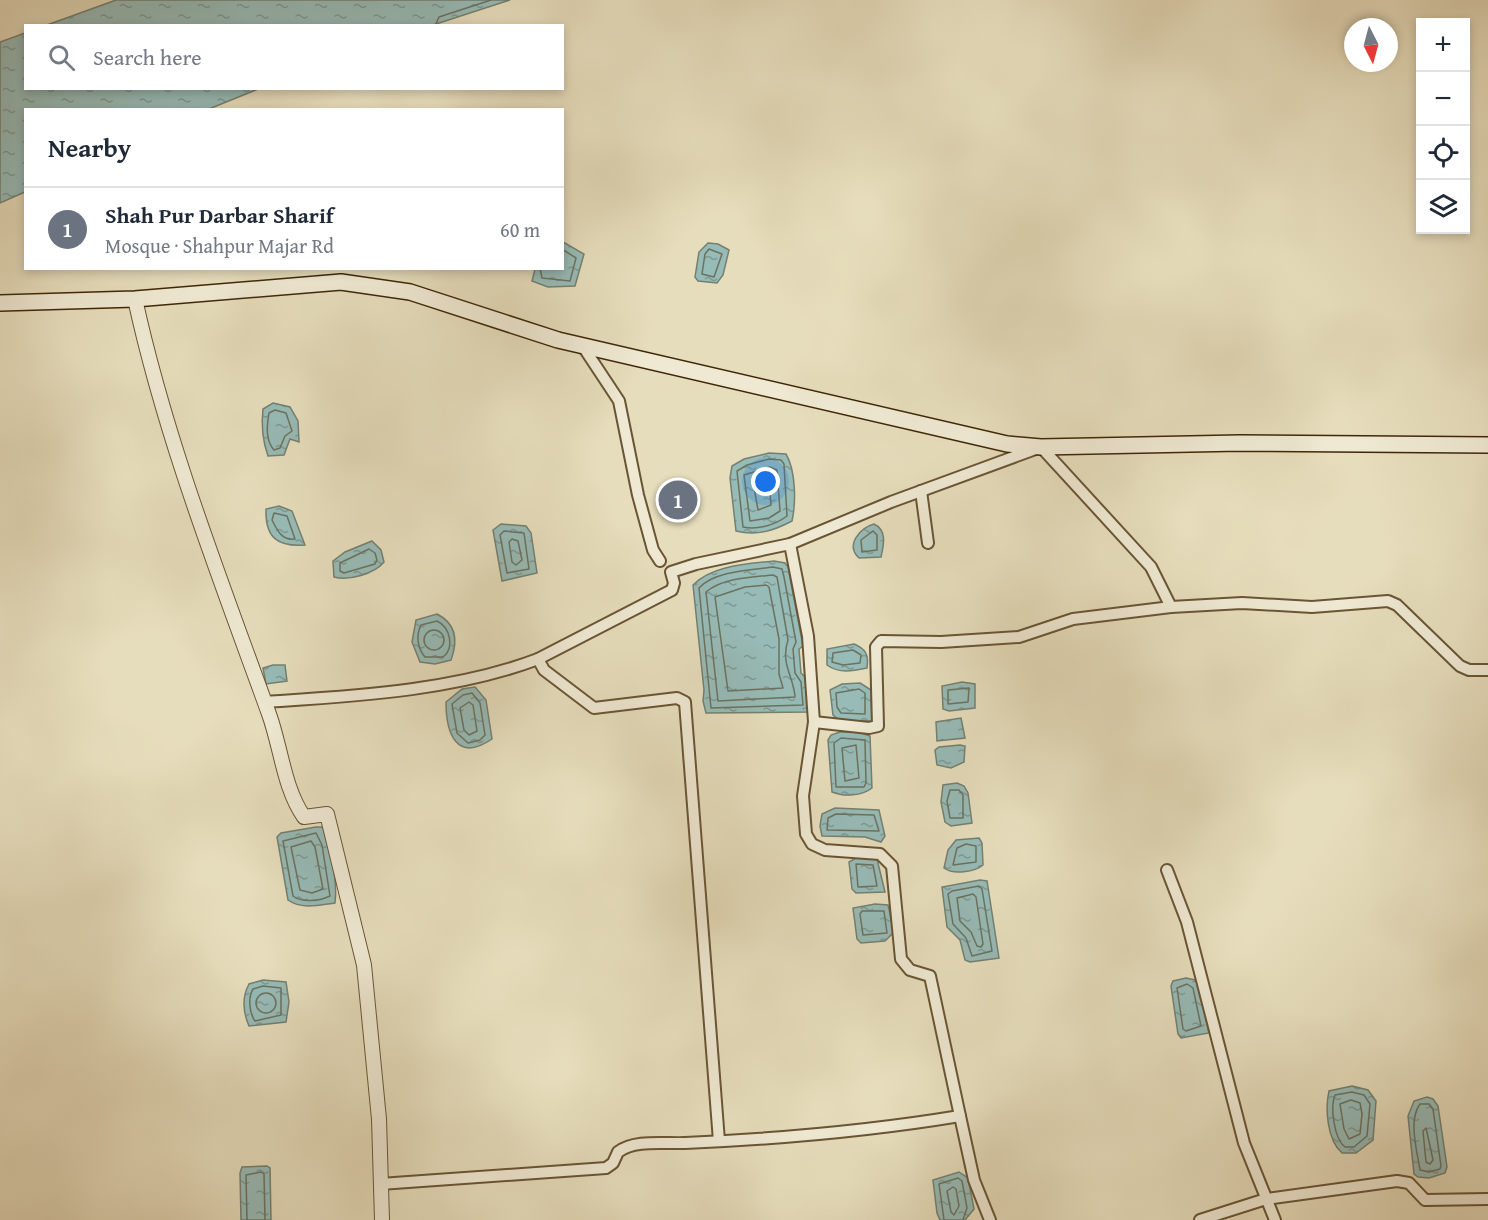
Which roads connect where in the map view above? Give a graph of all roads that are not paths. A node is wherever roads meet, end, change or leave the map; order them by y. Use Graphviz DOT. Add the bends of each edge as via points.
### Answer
graph roads {
  1 [pos="135,299"];
  2 [pos="0,303"];
  3 [pos="582,345"];
  4 [pos="1488,445"];
  5 [pos="1041,447"];
  6 [pos="921,491"];
  7 [pos="928,543"];
  8 [pos="790,544"];
  9 [pos="660,561"];
  10 [pos="1171,606"];
  11 [pos="538,659"];
  12 [pos="1488,670"];
  13 [pos="265,702"];
  14 [pos="814,722"];
  15 [pos="1167,870"];
  16 [pos="960,1116"];
  17 [pos="719,1141"];
  18 [pos="380,1184"];
  19 [pos="1266,1199"];
  20 [pos="1488,1199"];
  21 [pos="382,1220"];
  22 [pos="990,1220"];
  23 [pos="1200,1220"];
  24 [pos="1275,1220"];
  1 -- 2 [label="main road"];
  1 -- 3 [label="main road" via="341,282 410,292"];
  1 -- 13 [label="street" via="170,429"];
  3 -- 5 [label="main road" via="975,438"];
  3 -- 9 [label="street" via="619,401 638,495 653,550"];
  4 -- 5 [label="main road" via="1240,443"];
  5 -- 6 [label="street"];
  5 -- 10 [label="street" via="1151,567"];
  6 -- 7 [label="street"];
  6 -- 8 [label="street"];
  8 -- 11 [label="street" via="672,572 672,590"];
  8 -- 14 [label="street" via="808,636"];
  10 -- 12 [label="street" via="1242,603 1312,607 1388,601 1397,605 1460,666"];
  10 -- 14 [label="street" via="1073,619 1019,637 881,641 876,646 878,726"];
  11 -- 13 [label="street" via="468,678 374,694"];
  11 -- 17 [label="street" via="544,670 594,708 677,698 685,702"];
  13 -- 18 [label="street" via="296,805 304,817 327,814 364,965 379,1119"];
  14 -- 16 [label="street" via="803,796 806,834 812,844 825,850 880,854 892,866 901,959 910,970 930,976"];
  15 -- 19 [label="street" via="1187,922 1244,1143"];
  16 -- 17 [label="street" via="907,1125"];
  16 -- 22 [label="street" via="974,1180"];
  17 -- 18 [label="street" via="634,1145 623,1148 606,1168"];
  18 -- 21 [label="street"];
  19 -- 20 [label="street" via="1403,1181 1417,1189 1425,1200"];
  19 -- 23 [label="street"];
  19 -- 24 [label="street"];
}
